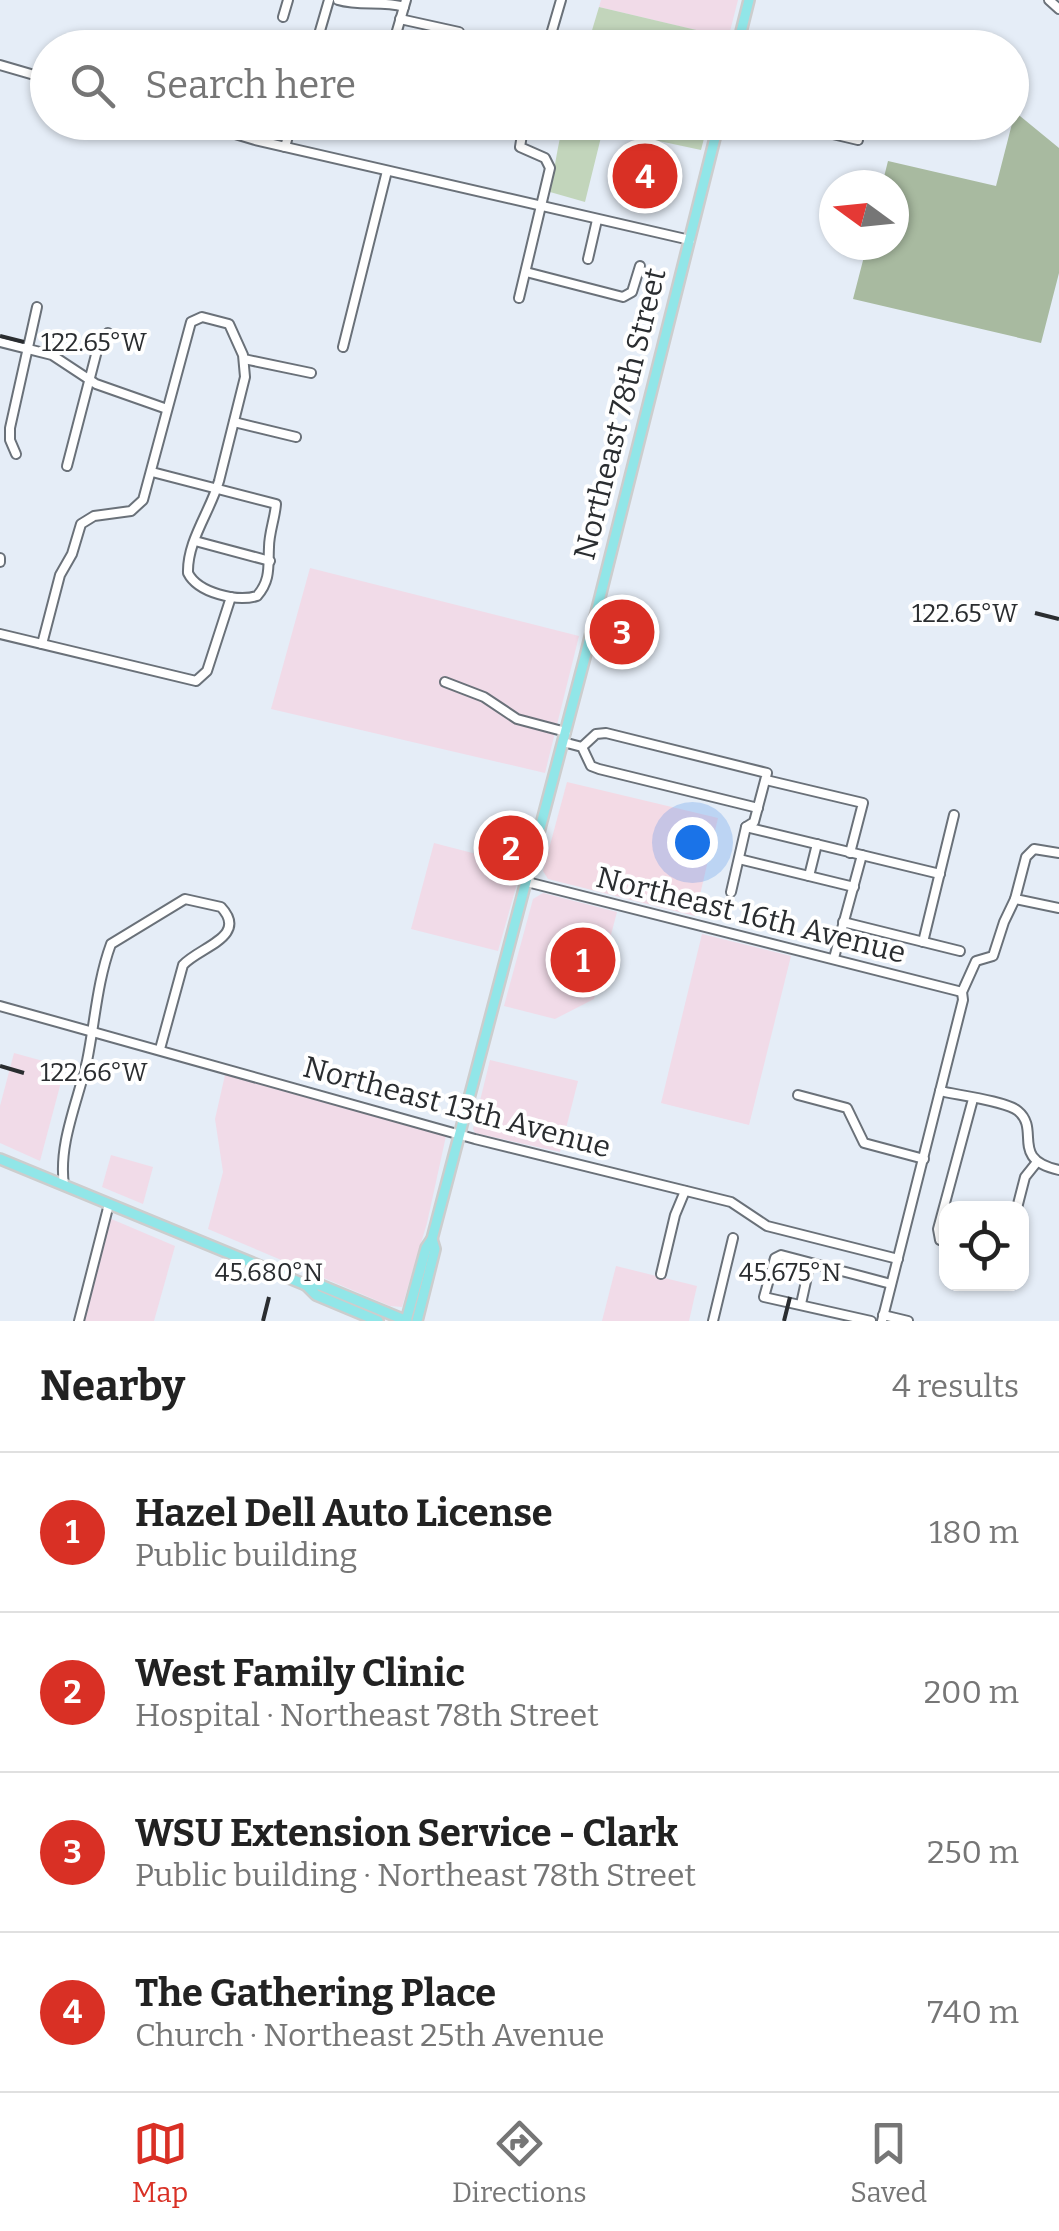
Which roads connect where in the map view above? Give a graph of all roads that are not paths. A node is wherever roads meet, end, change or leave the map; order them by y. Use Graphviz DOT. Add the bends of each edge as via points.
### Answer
graph roads {
  1 [pos="288,0"];
  2 [pos="330,0"];
  3 [pos="338,0"];
  4 [pos="561,0"];
  5 [pos="749,0"];
  6 [pos="1049,0"];
  7 [pos="405,4"];
  8 [pos="1059,9"];
  9 [pos="283,17"];
  10 [pos="400,19"];
  11 [pos="321,30"];
  12 [pos="397,30"];
  13 [pos="450,30"];
  14 [pos="552,30"];
  15 [pos="742,30"];
  16 [pos="0,64"];
  17 [pos="30,73"];
  18 [pos="262,140"];
  19 [pos="288,140"];
  20 [pos="521,140"];
  21 [pos="714,140"];
  22 [pos="286,147"];
  23 [pos="387,170"];
  24 [pos="539,206"];
  25 [pos="598,220"];
  26 [pos="690,240"];
  27 [pos="588,259"];
  28 [pos="640,266"];
  29 [pos="526,272"];
  30 [pos="519,298"];
  31 [pos="38,307"];
  32 [pos="108,332"];
  33 [pos="0,342"];
  34 [pos="343,346"];
  35 [pos="30,349"];
  36 [pos="244,359"];
  37 [pos="311,374"];
  38 [pos="89,380"];
  39 [pos="167,409"];
  40 [pos="234,422"];
  41 [pos="296,438"];
  42 [pos="16,454"];
  43 [pos="67,466"];
  44 [pos="152,472"];
  45 [pos="217,488"];
  46 [pos="195,541"];
  47 [pos="270,561"];
  48 [pos="231,597"];
  49 [pos="0,634"];
  50 [pos="42,644"];
  51 [pos="445,682"];
  52 [pos="564,737"];
  53 [pos="582,747"];
  54 [pos="766,780"];
  55 [pos="758,808"];
  56 [pos="954,815"];
  57 [pos="746,827"];
  58 [pos="817,844"];
  59 [pos="850,852"];
  60 [pos="1059,852"];
  61 [pos="862,855"];
  62 [pos="739,859"];
  63 [pos="940,874"];
  64 [pos="809,876"];
  65 [pos="527,882"];
  66 [pos="854,887"];
  67 [pos="731,892"];
  68 [pos="1016,899"];
  69 [pos="1059,908"];
  70 [pos="843,922"];
  71 [pos="923,942"];
  72 [pos="960,951"];
  73 [pos="834,958"];
  74 [pos="962,992"];
  75 [pos="0,1006"];
  76 [pos="92,1030"];
  77 [pos="160,1049"];
  78 [pos="940,1091"];
  79 [pos="798,1095"];
  80 [pos="973,1099"];
  81 [pos="460,1134"];
  82 [pos="0,1159"];
  83 [pos="924,1159"];
  84 [pos="62,1162"];
  85 [pos="1037,1162"];
  86 [pos="1059,1170"];
  87 [pos="44,1177"];
  88 [pos="64,1186"];
  89 [pos="686,1192"];
  90 [pos="946,1201"];
  91 [pos="1019,1201"];
  92 [pos="109,1204"];
  93 [pos="733,1238"];
  94 [pos="432,1240"];
  95 [pos="898,1260"];
  96 [pos="810,1263"];
  97 [pos="661,1274"];
  98 [pos="892,1284"];
  99 [pos="306,1285"];
  100 [pos="801,1304"];
  101 [pos="882,1318"];
  102 [pos="79,1321"];
  103 [pos="378,1321"];
  104 [pos="406,1321"];
  105 [pos="417,1321"];
  106 [pos="713,1321"];
  107 [pos="871,1321"];
  108 [pos="908,1321"];
  1 -- 9 [label="street"];
  2 -- 11 [label="street"];
  3 -- 7 [label="street"];
  4 -- 14 [label="street"];
  5 -- 15 [label="main road"];
  6 -- 8 [label="street"];
  7 -- 10 [label="street"];
  10 -- 12 [label="street"];
  10 -- 13 [label="street"];
  16 -- 17 [label="street"];
  18 -- 22 [label="street"];
  19 -- 22 [label="street"];
  20 -- 24 [label="street" via="520,147 550,165"];
  21 -- 26 [label="main road, Northeast 78th Street"];
  22 -- 23 [label="street"];
  23 -- 24 [label="street"];
  23 -- 34 [label="street"];
  24 -- 25 [label="street"];
  24 -- 29 [label="street"];
  25 -- 26 [label="street"];
  25 -- 27 [label="street"];
  26 -- 52 [label="main road, Northeast 78th Street"];
  28 -- 29 [label="street" via="632,292 623,297"];
  29 -- 30 [label="street"];
  31 -- 35 [label="street"];
  32 -- 38 [label="street" via="98,343"];
  33 -- 35 [label="street"];
  35 -- 38 [label="street"];
  35 -- 42 [label="street" via="10,428"];
  36 -- 37 [label="street"];
  36 -- 39 [label="street" via="228,324 202,317 191,322"];
  36 -- 40 [label="street"];
  38 -- 39 [label="street"];
  38 -- 43 [label="street"];
  39 -- 44 [label="street"];
  40 -- 41 [label="street"];
  40 -- 45 [label="street"];
  44 -- 45 [label="street"];
  44 -- 50 [label="street" via="138,506 82,524"];
  45 -- 46 [label="street"];
  45 -- 47 [label="street" via="276,504"];
  46 -- 47 [label="street"];
  46 -- 48 [label="street" via="188,574 198,586"];
  47 -- 48 [label="street" via="265,586 252,598"];
  48 -- 50 [label="street" via="207,671 198,680"];
  49 -- 50 [label="street"];
  51 -- 52 [label="street"];
  52 -- 53 [label="street"];
  52 -- 65 [label="main road, Northeast 78th Street"];
  53 -- 54 [label="street" via="606,733 767,773"];
  53 -- 55 [label="street" via="599,769"];
  54 -- 55 [label="street"];
  54 -- 59 [label="street" via="864,804"];
  55 -- 57 [label="street"];
  56 -- 63 [label="street"];
  57 -- 58 [label="street"];
  57 -- 62 [label="street"];
  58 -- 59 [label="street"];
  58 -- 64 [label="street"];
  59 -- 61 [label="street"];
  60 -- 68 [label="street" via="1034,849 1026,857"];
  61 -- 63 [label="street"];
  61 -- 66 [label="street"];
  62 -- 64 [label="street"];
  62 -- 67 [label="street"];
  63 -- 71 [label="street"];
  64 -- 66 [label="street"];
  65 -- 73 [label="street, Northeast 16th Avenue"];
  65 -- 81 [label="main road, Northeast 78th Street"];
  66 -- 70 [label="street"];
  68 -- 69 [label="street"];
  68 -- 74 [label="street" via="993,956 976,961"];
  70 -- 71 [label="street"];
  70 -- 73 [label="street"];
  71 -- 72 [label="street"];
  73 -- 74 [label="street, Northeast 16th Avenue"];
  74 -- 78 [label="street"];
  75 -- 76 [label="street, Northeast 13th Avenue"];
  76 -- 77 [label="street, Northeast 13th Avenue"];
  76 -- 77 [label="street" via="111,944 187,898 221,906 230,925 224,937 184,965"];
  76 -- 84 [label="street"];
  77 -- 81 [label="street, Northeast 13th Avenue"];
  78 -- 80 [label="street"];
  78 -- 83 [label="street"];
  79 -- 83 [label="street" via="847,1108 864,1143"];
  80 -- 85 [label="street" via="1020,1112"];
  80 -- 90 [label="street"];
  81 -- 89 [label="street, Northeast 13th Avenue"];
  81 -- 94 [label="main road, Northeast 78th Street"];
  82 -- 87 [label="main road"];
  83 -- 95 [label="street"];
  84 -- 87 [label="street"];
  84 -- 88 [label="street"];
  85 -- 86 [label="street"];
  85 -- 91 [label="street"];
  87 -- 88 [label="main road"];
  88 -- 92 [label="main road"];
  89 -- 95 [label="street, Northeast 13th Avenue" via="738,1205 775,1229"];
  89 -- 97 [label="street"];
  92 -- 99 [label="main road"];
  92 -- 102 [label="street"];
  93 -- 106 [label="street"];
  94 -- 104 [label="main road, Northeast 78th Street"];
  94 -- 105 [label="main road, Northeast 78th Street"];
  95 -- 98 [label="street"];
  96 -- 98 [label="street"];
  96 -- 100 [label="street"];
  96 -- 100 [label="street" via="777,1255 764,1298"];
  98 -- 101 [label="street"];
  99 -- 103 [label="main road"];
  99 -- 104 [label="main road"];
  100 -- 107 [label="street"];
  101 -- 108 [label="street"];
}
